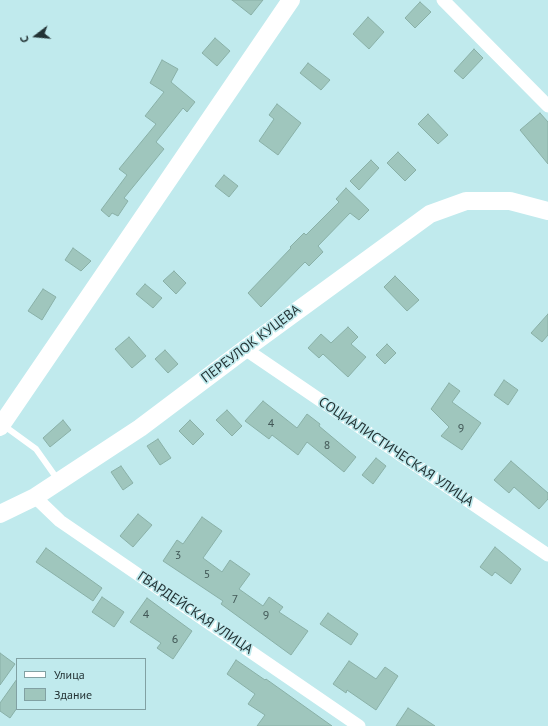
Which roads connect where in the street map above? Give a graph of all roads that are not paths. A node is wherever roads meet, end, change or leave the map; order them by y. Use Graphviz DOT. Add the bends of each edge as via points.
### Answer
graph roads {
  1 [pos="291,0"];
  2 [pos="443,0"];
  3 [pos="548,106"];
  4 [pos="548,211"];
  5 [pos="245,349"];
  6 [pos="1,425"];
  7 [pos="59,481"];
  8 [pos="34,497"];
  9 [pos="0,514"];
  10 [pos="548,555"];
  11 [pos="359,726"];
  1 -- 6 [label="street"];
  2 -- 3 [label="street"];
  4 -- 5 [label="street, ПЕРЕУЛОК КУЦЕВА" via="510,201 466,201 430,214"];
  5 -- 7 [label="street, ПЕРЕУЛОК КУЦЕВА" via="140,428"];
  5 -- 10 [label="street, СОЦИАЛИСТИЧЕСКАЯ УЛИЦА"];
  6 -- 7 [label="lane" via="36,449"];
  7 -- 8 [label="street, ПЕРЕУЛОК КУЦЕВА"];
  8 -- 9 [label="street, ПЕРЕУЛОК КУЦЕВА"];
  8 -- 11 [label="street, ГВАРДЕЙСКАЯ УЛИЦА" via="60,521"];
}
